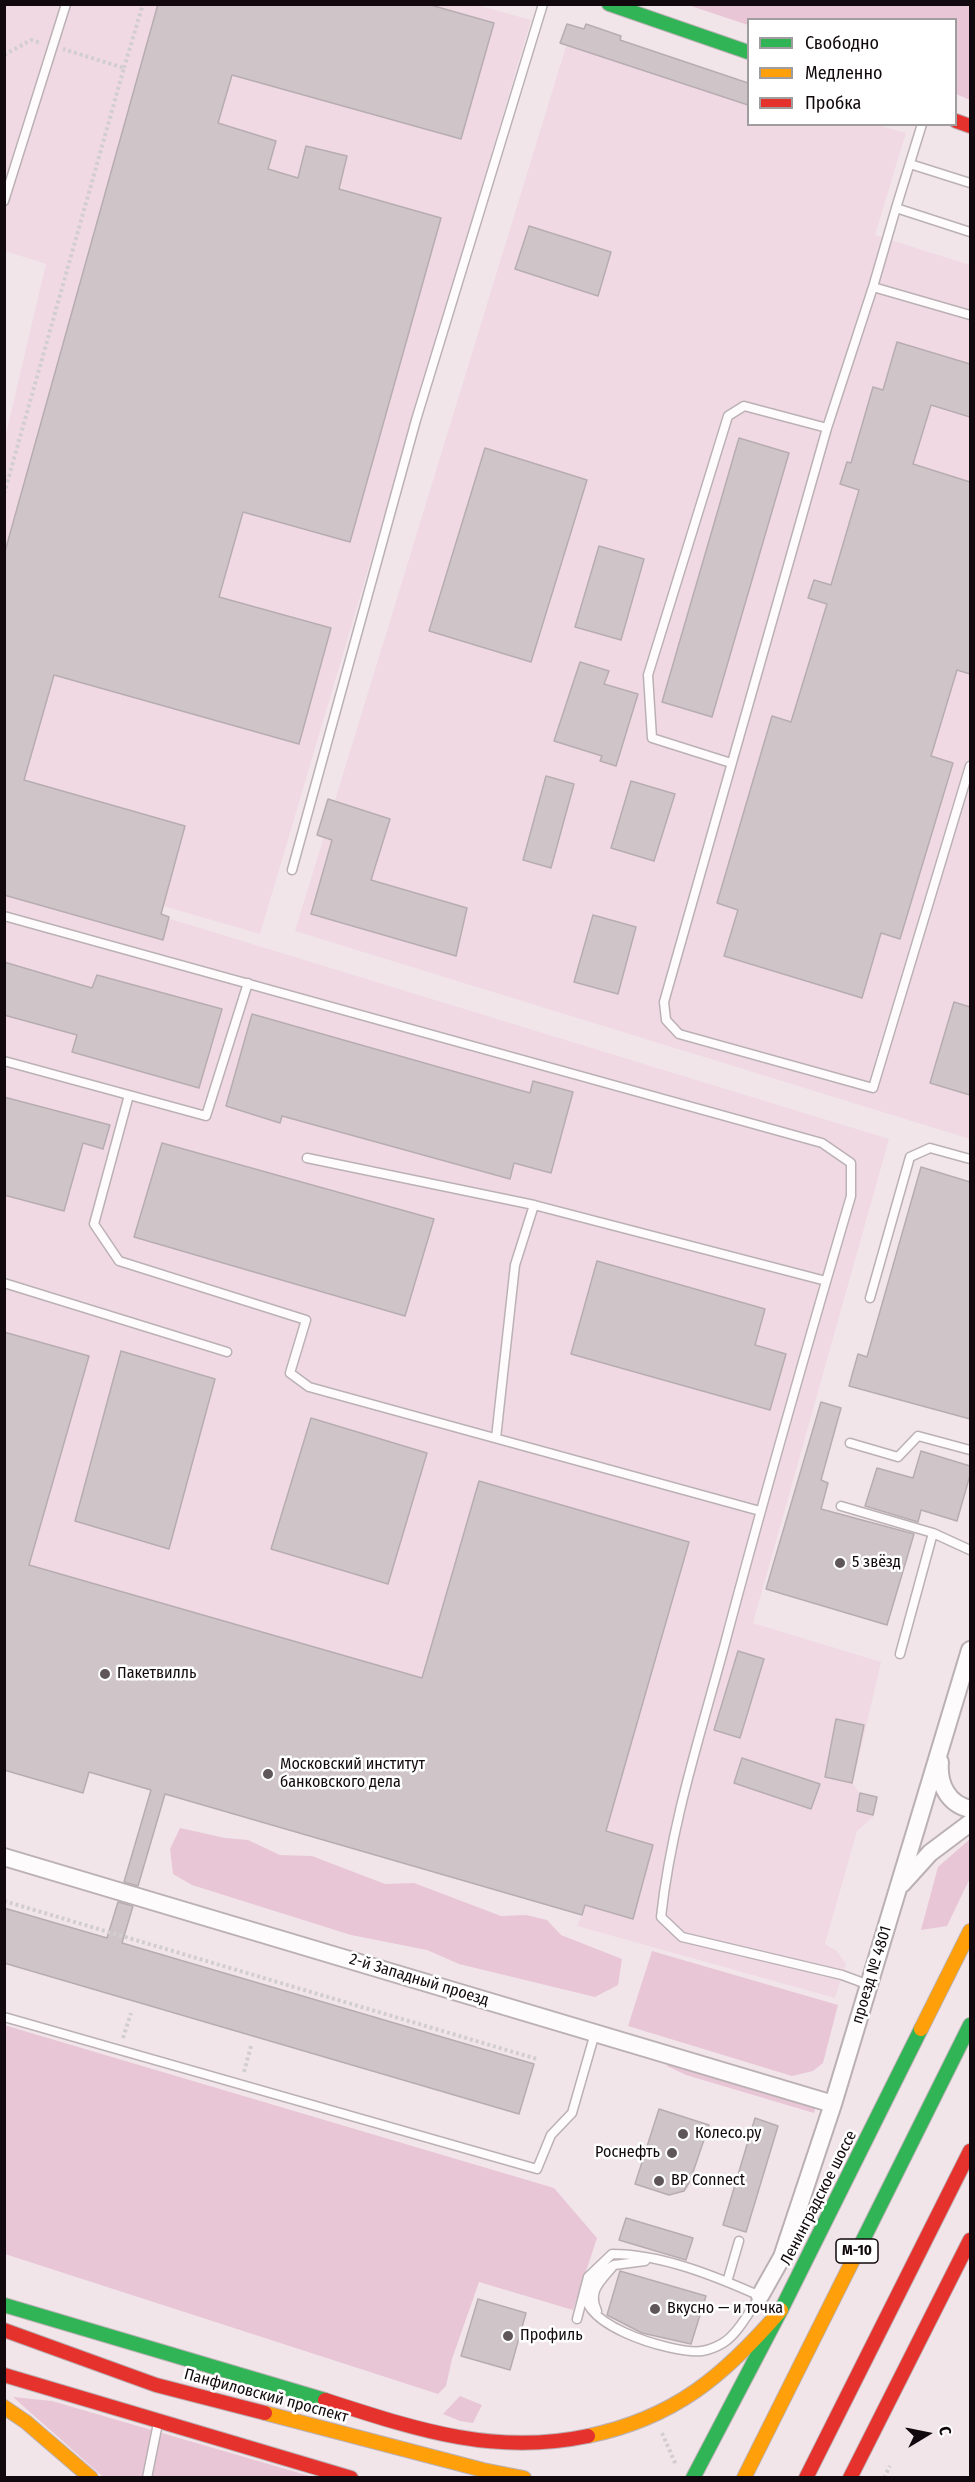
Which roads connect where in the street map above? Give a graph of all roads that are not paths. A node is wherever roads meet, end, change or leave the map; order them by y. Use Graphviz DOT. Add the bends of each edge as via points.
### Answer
graph roads {
  1 [pos="66,4"];
  2 [pos="543,4"];
  3 [pos="609,4"];
  4 [pos="747,51"];
  5 [pos="921,126"];
  6 [pos="910,164"];
  7 [pos="970,183"];
  8 [pos="4,201"];
  9 [pos="896,208"];
  10 [pos="970,232"];
  11 [pos="873,286"];
  12 [pos="970,315"];
  13 [pos="827,428"];
  14 [pos="731,763"];
  15 [pos="970,766"];
  16 [pos="292,870"];
  17 [pos="4,916"];
  18 [pos="248,983"];
  19 [pos="4,1061"];
  20 [pos="129,1095"];
  21 [pos="308,1158"];
  22 [pos="970,1159"];
  23 [pos="534,1205"];
  24 [pos="826,1281"];
  25 [pos="4,1283"];
  26 [pos="870,1298"];
  27 [pos="227,1352"];
  28 [pos="496,1438"];
  29 [pos="850,1443"];
  30 [pos="970,1450"];
  31 [pos="841,1506"];
  32 [pos="760,1511"];
  33 [pos="933,1533"];
  34 [pos="970,1550"];
  35 [pos="970,1650"];
  36 [pos="900,1654"];
  37 [pos="941,1746"];
  38 [pos="970,1809"];
  39 [pos="970,1823"];
  40 [pos="4,1857"];
  41 [pos="899,1887"];
  42 [pos="970,1931"];
  43 [pos="869,1985"];
  44 [pos="4,2017"];
  45 [pos="970,2025"];
  46 [pos="595,2033"];
  47 [pos="833,2104"];
  48 [pos="970,2151"];
  49 [pos="970,2240"];
  50 [pos="739,2241"];
  51 [pos="656,2260"];
  52 [pos="967,2277"];
  53 [pos="727,2282"];
  54 [pos="760,2296"];
  55 [pos="4,2305"];
  56 [pos="781,2310"];
  57 [pos="577,2319"];
  58 [pos="4,2330"];
  59 [pos="922,2337"];
  60 [pos="4,2375"];
  61 [pos="4,2407"];
  62 [pos="159,2420"];
  63 [pos="91,2478"];
  64 [pos="147,2478"];
  65 [pos="351,2478"];
  66 [pos="524,2478"];
  67 [pos="693,2478"];
  68 [pos="744,2478"];
  69 [pos="806,2478"];
  70 [pos="850,2478"];
  1 -- 8 [label="lane"];
  2 -- 16 [label="lane" via="416,420"];
  3 -- 4 [label="main road"];
  5 -- 6 [label="lane"];
  6 -- 7 [label="lane"];
  6 -- 9 [label="lane"];
  9 -- 10 [label="lane"];
  9 -- 11 [label="lane"];
  11 -- 12 [label="lane"];
  11 -- 13 [label="lane"];
  13 -- 14 [label="lane"];
  13 -- 14 [label="lane" via="744,406 728,416 648,675 652,738"];
  14 -- 15 [label="lane" via="664,1002 666,1020 679,1034 873,1088"];
  17 -- 18 [label="lane"];
  18 -- 20 [label="lane" via="206,1116"];
  18 -- 24 [label="lane" via="822,1143 851,1163 851,1196"];
  19 -- 20 [label="lane"];
  20 -- 28 [label="lane" via="94,1224 119,1261 306,1320 290,1373 309,1387"];
  21 -- 23 [label="lane"];
  22 -- 26 [label="lane" via="930,1148 910,1157"];
  23 -- 24 [label="lane"];
  23 -- 28 [label="lane" via="515,1265"];
  24 -- 32 [label="lane"];
  25 -- 27 [label="lane"];
  28 -- 32 [label="lane"];
  29 -- 30 [label="lane" via="898,1457 918,1436"];
  31 -- 33 [label="lane"];
  32 -- 43 [label="lane" via="681,1807 661,1917 682,1937"];
  33 -- 34 [label="lane"];
  33 -- 36 [label="lane"];
  35 -- 37 [label="street, проезд № 4801"];
  37 -- 38 [label="street" via="942,1785 949,1797"];
  37 -- 41 [label="street, проезд № 4801"];
  39 -- 41 [label="street" via="930,1853"];
  40 -- 46 [label="street, 2-й Западный проезд"];
  41 -- 43 [label="street, проезд № 4801"];
  42 -- 56 [label="main road, Ленинградское шоссе / М-10"];
  43 -- 47 [label="street, проезд № 4801"];
  44 -- 46 [label="lane" via="537,2169 551,2135 572,2113"];
  45 -- 68 [label="main road, М-10"];
  46 -- 47 [label="street, 2-й Западный проезд"];
  47 -- 54 [label="street, проезд № 4801" via="782,2257"];
  48 -- 69 [label="main road"];
  49 -- 59 [label="main road"];
  50 -- 53 [label="lane"];
  51 -- 53 [label="lane"];
  51 -- 54 [label="lane" via="614,2265 598,2282 592,2298 602,2322 658,2345 702,2351 724,2342"];
  51 -- 57 [label="lane" via="612,2254 588,2277"];
  52 -- 59 [label="main road"];
  53 -- 54 [label="lane"];
  55 -- 56 [label="main road" via="449,2437 493,2443 552,2444 591,2437 654,2414 705,2385 740,2358"];
  56 -- 67 [label="main road, Ленинградское шоссе / М-10"];
  58 -- 66 [label="main road, Панфиловский проспект" via="156,2385"];
  59 -- 70 [label="main road"];
  60 -- 62 [label="main road"];
  61 -- 63 [label="main road"];
  62 -- 64 [label="lane"];
  62 -- 65 [label="main road"];
}
